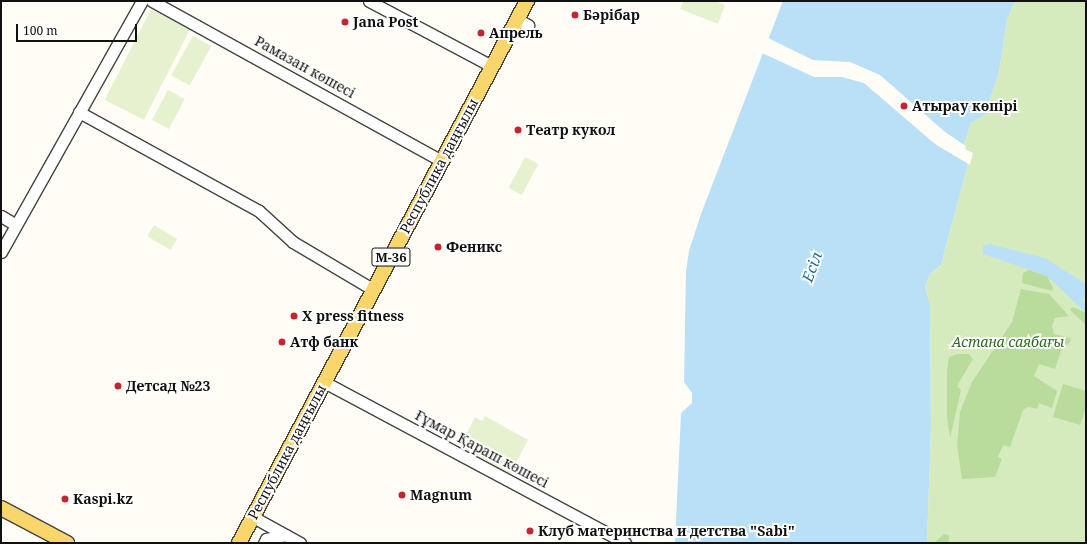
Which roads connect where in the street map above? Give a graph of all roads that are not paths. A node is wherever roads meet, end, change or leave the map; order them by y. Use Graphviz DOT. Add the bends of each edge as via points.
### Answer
graph roads {
  1 [pos="142,1"];
  2 [pos="152,1"];
  3 [pos="369,1"];
  4 [pos="527,1"];
  5 [pos="492,66"];
  6 [pos="79,112"];
  7 [pos="442,160"];
  8 [pos="1,216"];
  9 [pos="16,225"];
  10 [pos="1,252"];
  11 [pos="374,290"];
  12 [pos="324,382"];
  13 [pos="1,508"];
  14 [pos="254,515"];
  15 [pos="1,517"];
  16 [pos="286,535"];
  17 [pos="265,541"];
  18 [pos="50,543"];
  19 [pos="67,543"];
  20 [pos="239,543"];
  21 [pos="300,543"];
  22 [pos="625,543"];
  1 -- 6 [label="street"];
  2 -- 7 [label="street, Рамазан көшесі"];
  3 -- 5 [label="street"];
  4 -- 5 [label="main road, Республика даңғылы / M-36" via="522,22"];
  5 -- 7 [label="main road, Республика даңғылы / M-36"];
  6 -- 9 [label="street"];
  6 -- 11 [label="street" via="259,211 293,242"];
  7 -- 11 [label="main road, Республика даңғылы / M-36"];
  8 -- 9 [label="street"];
  9 -- 10 [label="street"];
  11 -- 12 [label="main road, Республика даңғылы / M-36"];
  12 -- 14 [label="main road, Республика даңғылы / M-36"];
  12 -- 22 [label="street, Ғұмар Қараш көшесі"];
  13 -- 19 [label="main road"];
  14 -- 16 [label="street"];
  14 -- 20 [label="main road, Республика даңғылы"];
  15 -- 18 [label="main road"];
  16 -- 17 [label="street"];
  16 -- 21 [label="street"];
}
